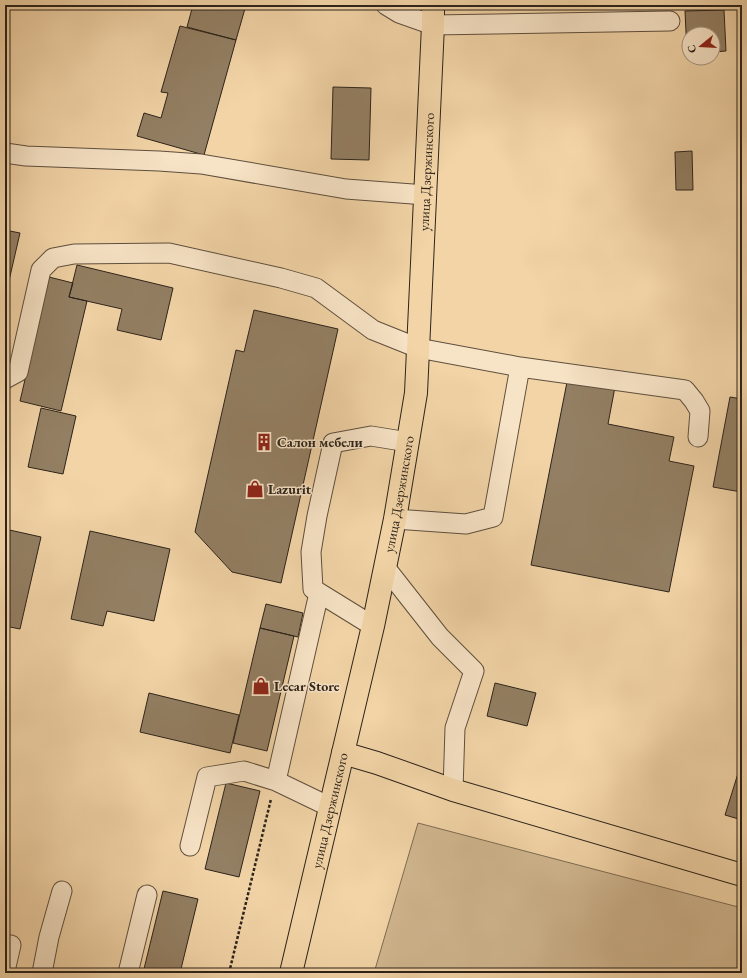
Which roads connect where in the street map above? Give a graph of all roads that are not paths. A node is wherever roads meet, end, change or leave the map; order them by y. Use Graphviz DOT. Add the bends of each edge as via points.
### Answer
graph roads {
  1 [pos="386,5"];
  2 [pos="433,15"];
  3 [pos="670,21"];
  4 [pos="5,153"];
  5 [pos="426,195"];
  6 [pos="418,348"];
  7 [pos="520,367"];
  8 [pos="5,379"];
  9 [pos="698,437"];
  10 [pos="408,442"];
  11 [pos="395,519"];
  12 [pos="385,567"];
  13 [pos="319,594"];
  14 [pos="373,626"];
  15 [pos="343,753"];
  16 [pos="276,781"];
  17 [pos="453,790"];
  18 [pos="330,807"];
  19 [pos="190,846"];
  20 [pos="742,875"];
  21 [pos="62,891"];
  22 [pos="146,895"];
  23 [pos="11,945"];
  24 [pos="5,971"];
  25 [pos="42,973"];
  26 [pos="128,973"];
  27 [pos="291,973"];
  1 -- 2 [label="lane" via="399,13"];
  2 -- 3 [label="lane"];
  2 -- 5 [label="main road, улица Дзержинского"];
  4 -- 5 [label="lane" via="201,164 346,189"];
  5 -- 6 [label="main road, улица Дзержинского"];
  6 -- 7 [label="lane"];
  6 -- 8 [label="lane" via="373,330 316,288 281,278 169,253 74,254 53,258 41,270 18,372"];
  6 -- 10 [label="main road, улица Дзержинского" via="416,393"];
  7 -- 9 [label="lane" via="685,390 700,411"];
  7 -- 11 [label="lane" via="492,517 466,524"];
  10 -- 11 [label="main road, улица Дзержинского"];
  10 -- 13 [label="lane" via="371,436 333,443 311,552 313,589"];
  11 -- 12 [label="main road, улица Дзержинского"];
  12 -- 14 [label="main road, улица Дзержинского"];
  12 -- 17 [label="lane" via="440,637 474,671 455,728"];
  13 -- 14 [label="lane"];
  13 -- 16 [label="lane"];
  14 -- 15 [label="main road, улица Дзержинского"];
  15 -- 17 [label="main road"];
  15 -- 18 [label="main road, улица Дзержинского"];
  16 -- 18 [label="lane"];
  16 -- 19 [label="lane" via="244,771 207,777"];
  17 -- 20 [label="main road"];
  18 -- 27 [label="main road, улица Дзержинского"];
  21 -- 25 [label="lane"];
  22 -- 26 [label="lane"];
  23 -- 24 [label="lane"];
}
